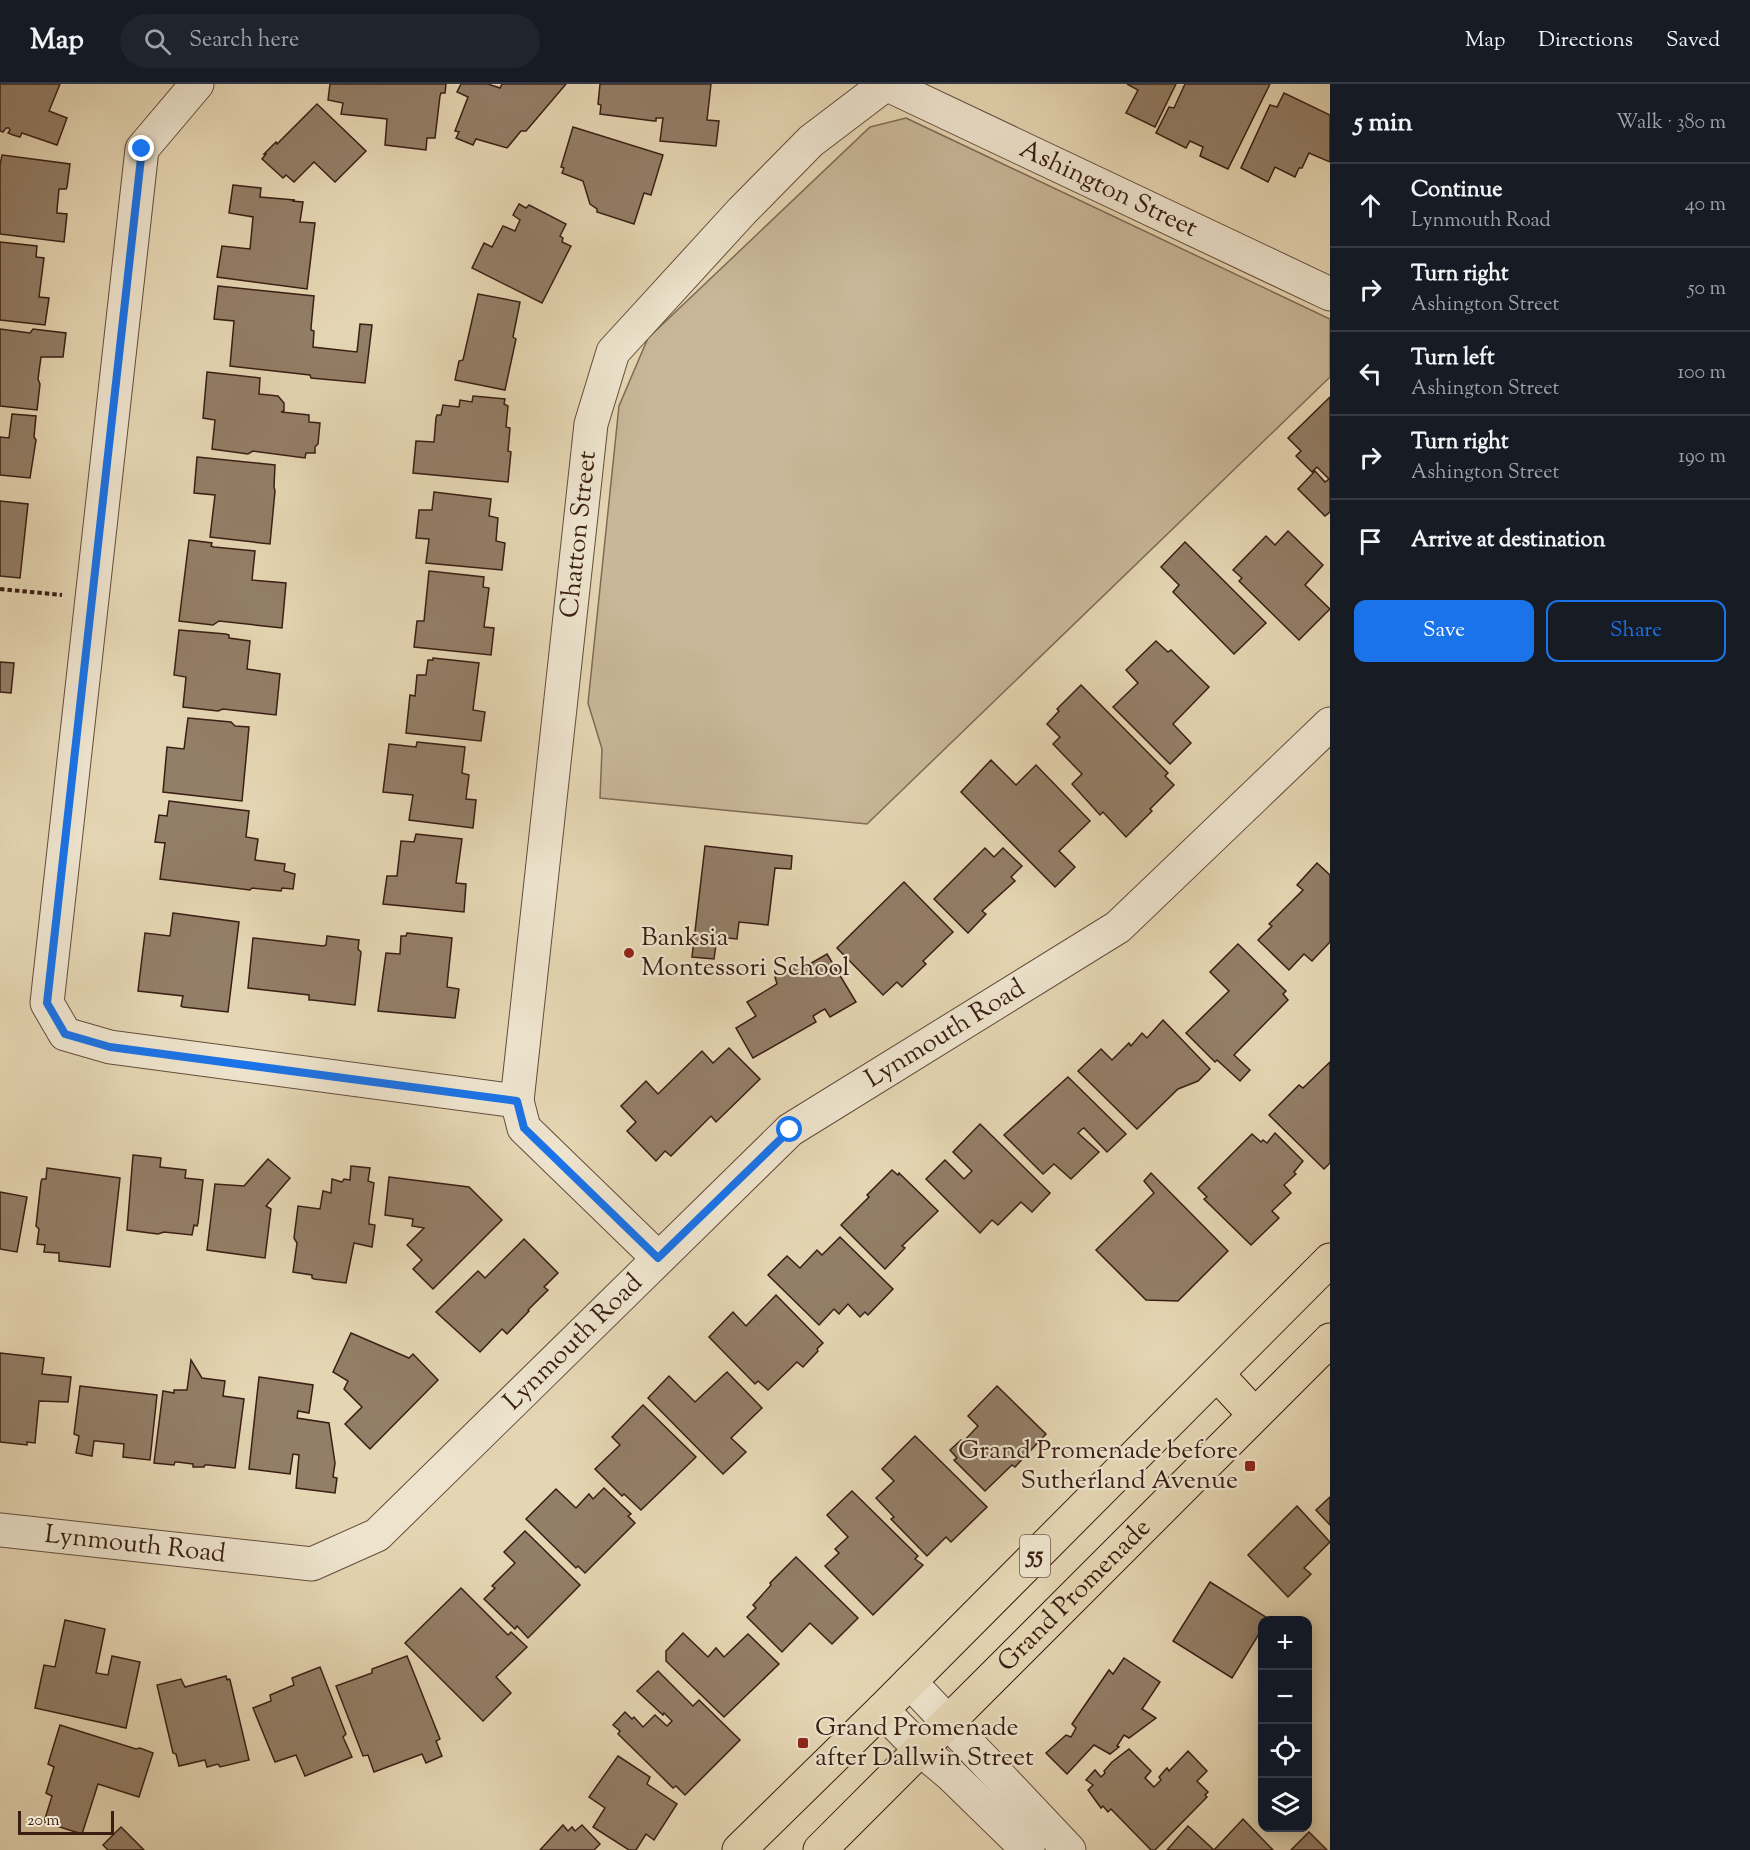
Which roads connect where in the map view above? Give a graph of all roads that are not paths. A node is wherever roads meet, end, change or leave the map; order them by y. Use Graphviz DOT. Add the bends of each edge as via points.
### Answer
graph roads {
  1 [pos="197,84"];
  2 [pos="886,84"];
  3 [pos="1330,294"];
  4 [pos="1330,724"];
  5 [pos="517,1101"];
  6 [pos="658,1258"];
  7 [pos="1330,1260"];
  8 [pos="1330,1340"];
  9 [pos="1217,1374"];
  10 [pos="1254,1414"];
  11 [pos="0,1530"];
  12 [pos="910,1682"];
  13 [pos="882,1710"];
  14 [pos="947,1722"];
  15 [pos="920,1749"];
  16 [pos="739,1850"];
  17 [pos="820,1850"];
  18 [pos="1028,1850"];
  19 [pos="1069,1850"];
  1 -- 5 [label="street" via="142,149 47,1003 65,1034 110,1047"];
  2 -- 3 [label="street, Ashington Street"];
  2 -- 5 [label="street, Chatton Street" via="811,141 613,352 591,424"];
  4 -- 6 [label="street, Lynmouth Road" via="1118,927 790,1130"];
  5 -- 6 [label="street" via="524,1128"];
  6 -- 11 [label="street, Lynmouth Road" via="377,1535 312,1564"];
  7 -- 9 [label="main road, Grand Promenade / 55"];
  8 -- 10 [label="main road, Grand Promenade / 55"];
  9 -- 10 [label="main road"];
  9 -- 12 [label="main road, Grand Promenade / 55"];
  10 -- 14 [label="main road, Grand Promenade / 55"];
  12 -- 13 [label="main road, Grand Promenade / 55"];
  12 -- 14 [label="street"];
  13 -- 15 [label="street"];
  13 -- 16 [label="main road, Grand Promenade / 55"];
  14 -- 15 [label="main road, Grand Promenade / 55"];
  14 -- 19 [label="street"];
  15 -- 17 [label="main road, Grand Promenade / 55"];
  15 -- 18 [label="street"];
}
